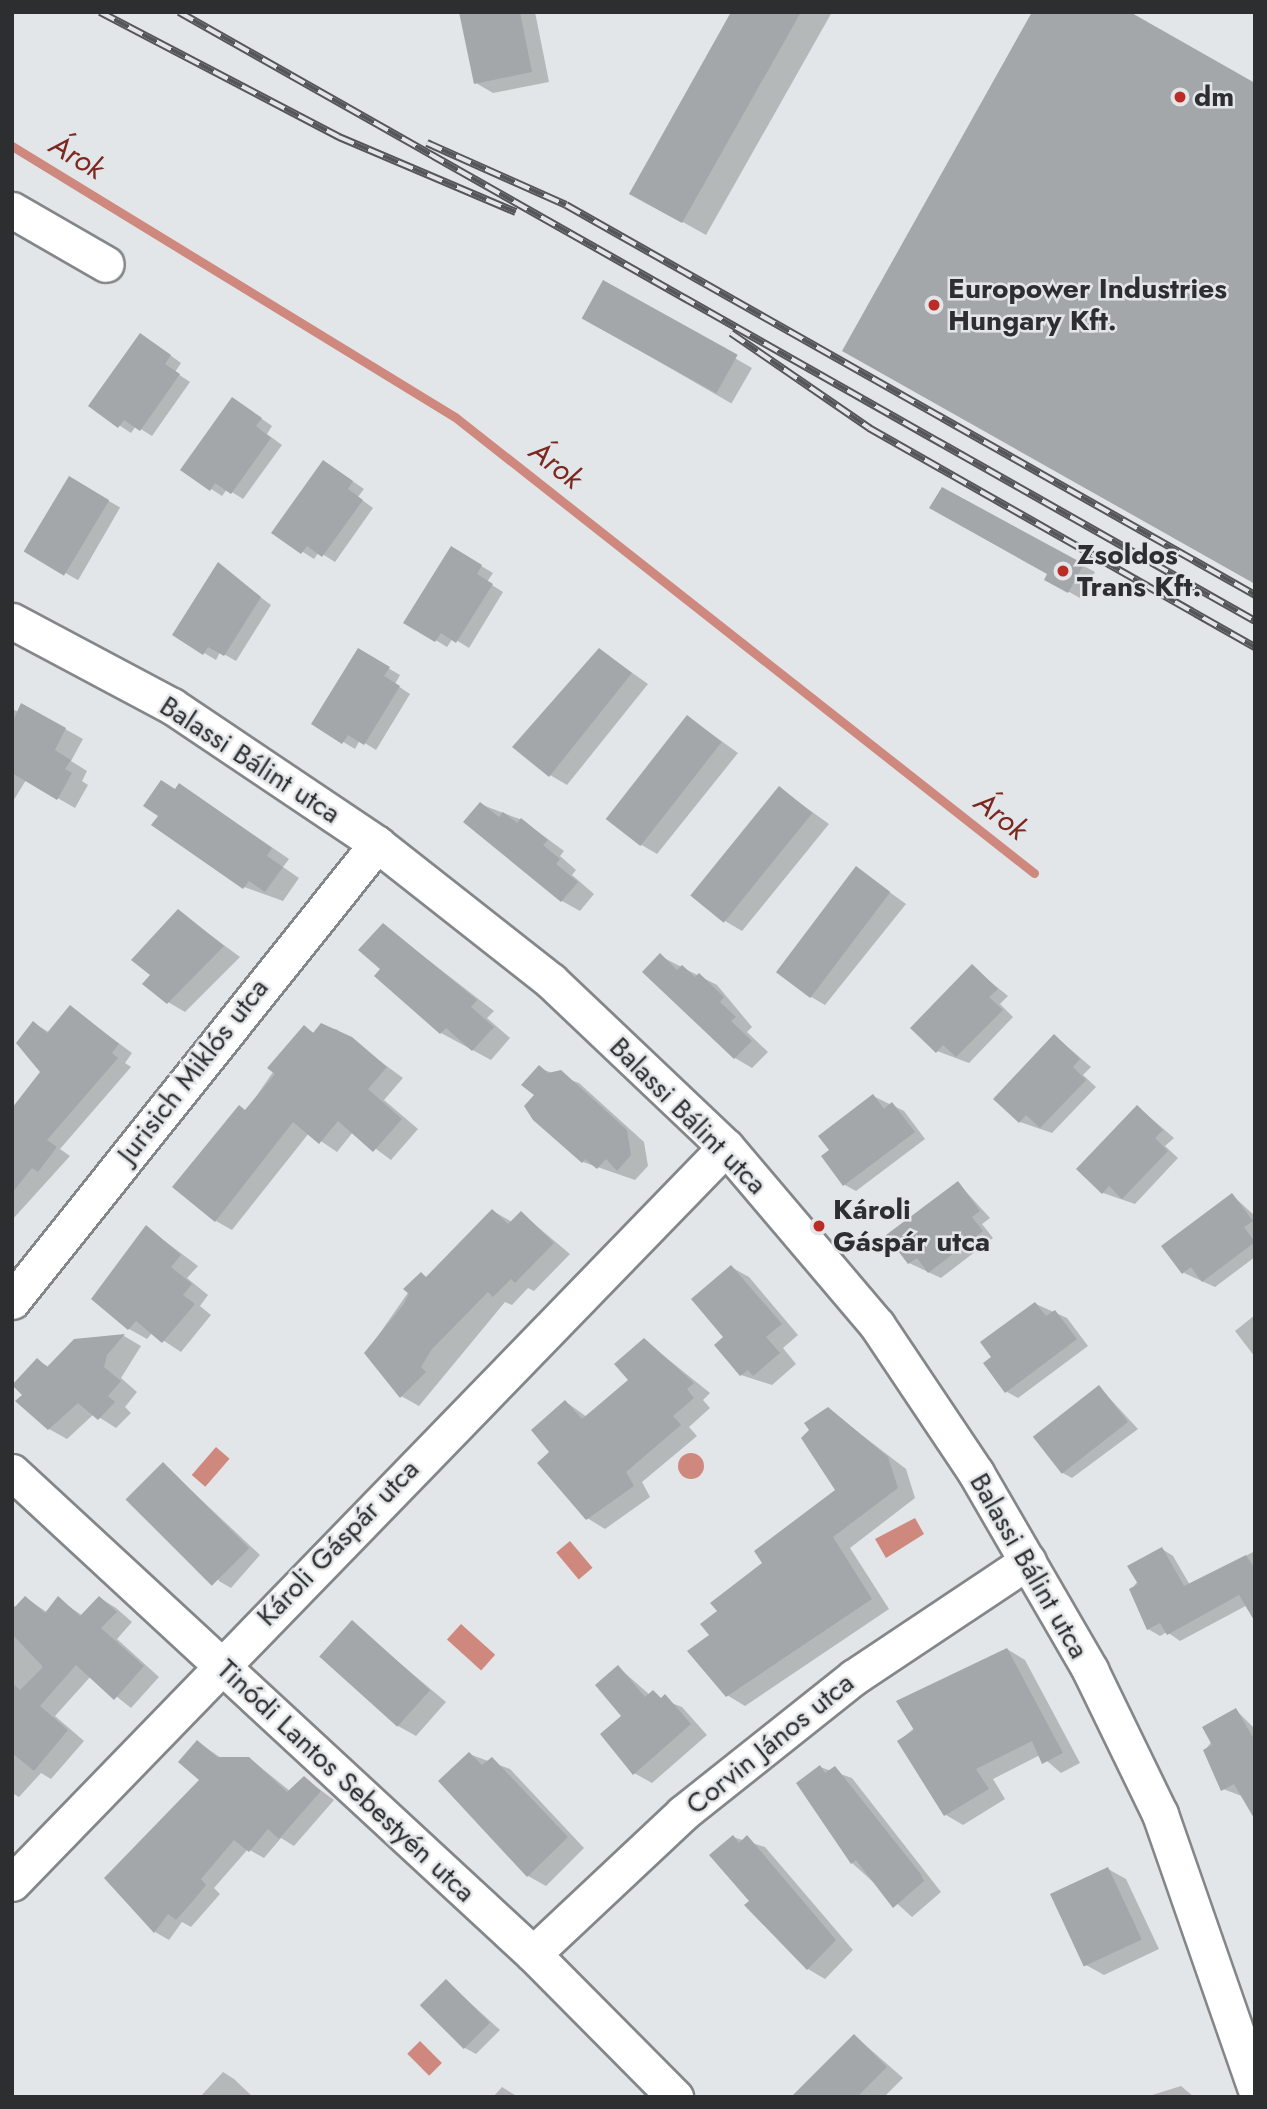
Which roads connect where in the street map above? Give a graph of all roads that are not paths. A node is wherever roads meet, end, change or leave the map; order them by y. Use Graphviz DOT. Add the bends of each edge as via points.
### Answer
graph roads {
  1 [pos="12,210"];
  2 [pos="106,264"];
  3 [pos="12,621"];
  4 [pos="377,844"];
  5 [pos="726,1147"];
  6 [pos="12,1301"];
  7 [pos="12,1472"];
  8 [pos="1028,1561"];
  9 [pos="220,1665"];
  10 [pos="12,1883"];
  11 [pos="533,1954"];
  12 [pos="1255,2087"];
  13 [pos="675,2097"];
  1 -- 2 [label="street"];
  3 -- 4 [label="street, Balassi Bálint utca" via="172,706"];
  4 -- 5 [label="street, Balassi Bálint utca" via="551,981"];
  4 -- 6 [label="street, Jurisich Miklós utca"];
  5 -- 8 [label="street, Balassi Bálint utca" via="877,1325"];
  5 -- 9 [label="street, Károli Gáspár utca"];
  7 -- 9 [label="street, Tinódi Lantos Sebestyén utca"];
  8 -- 11 [label="street, Corvin János utca" via="854,1677 683,1813"];
  8 -- 12 [label="street, Balassi Bálint utca" via="1160,1814"];
  9 -- 10 [label="street, Károli Gáspár utca"];
  9 -- 11 [label="street, Tinódi Lantos Sebestyén utca"];
  11 -- 13 [label="street, Tinódi Lantos Sebestyén utca"];
}
